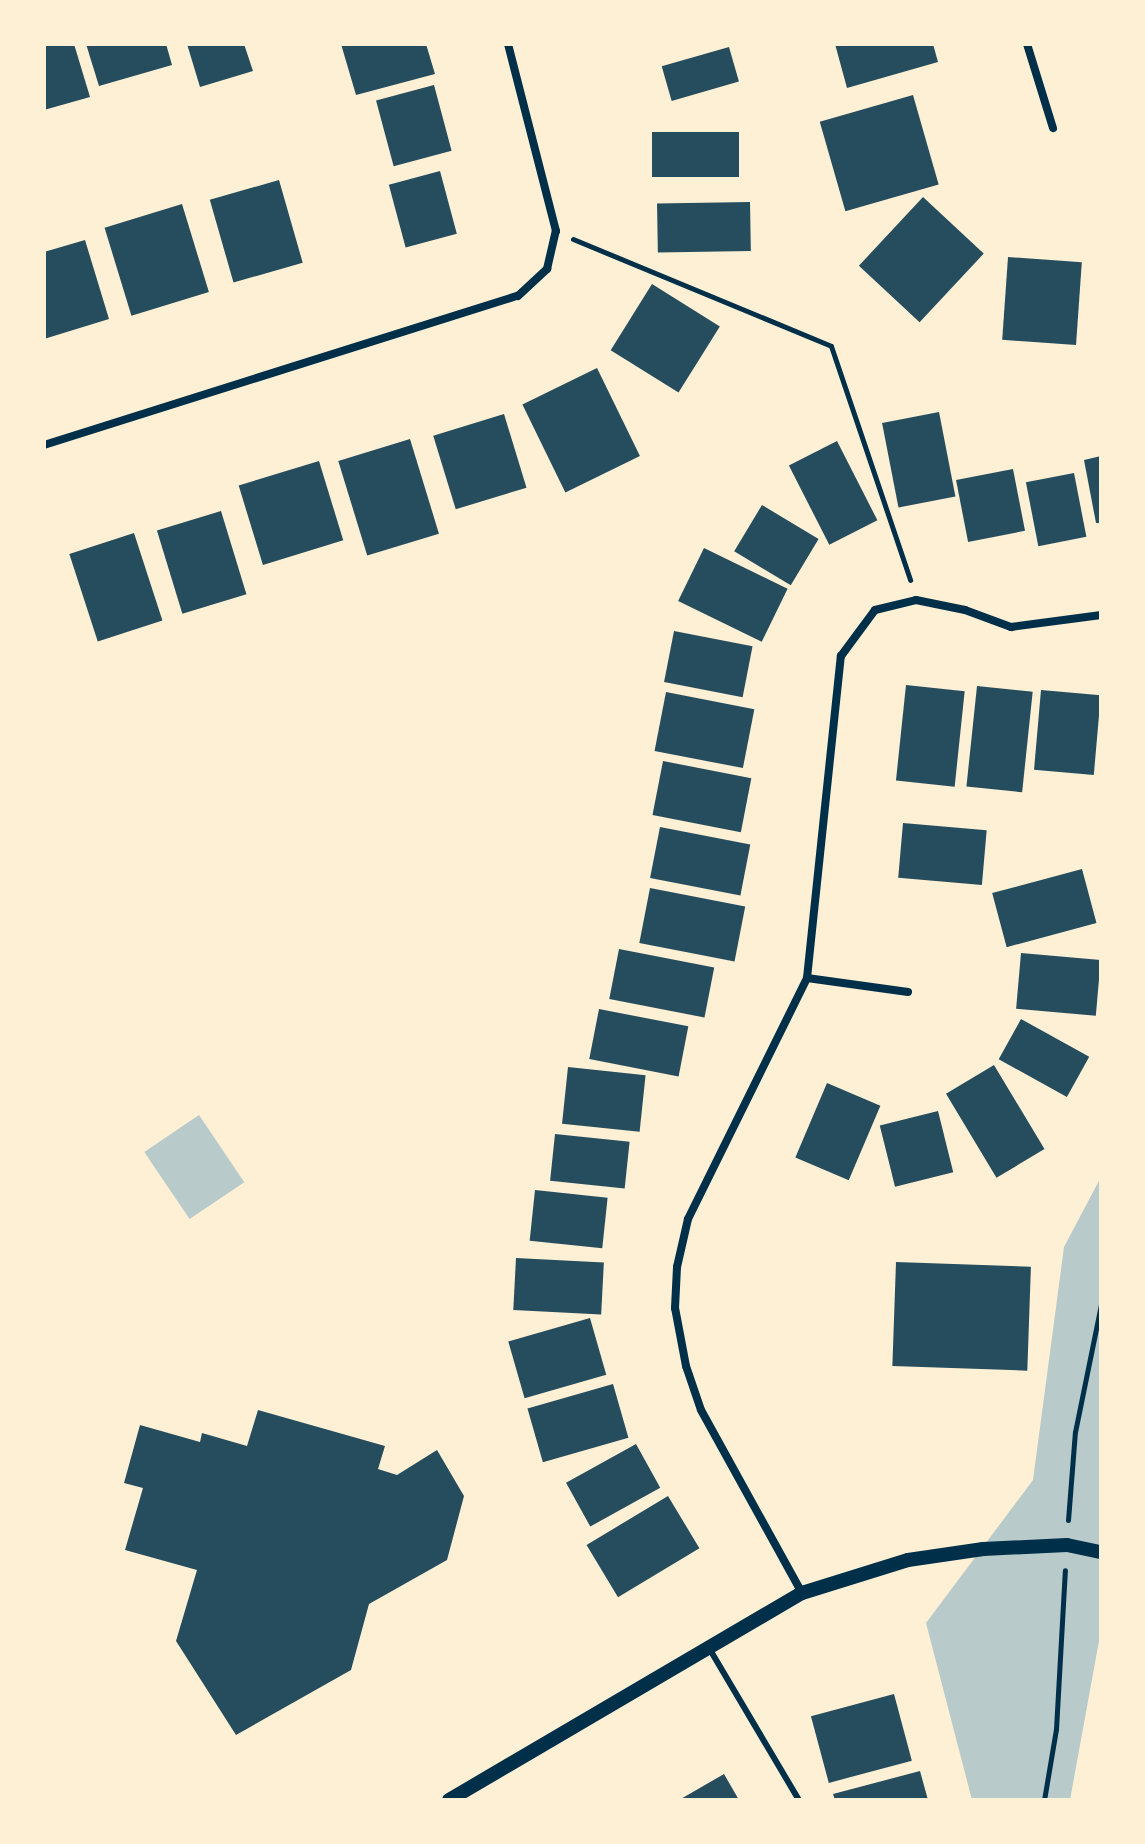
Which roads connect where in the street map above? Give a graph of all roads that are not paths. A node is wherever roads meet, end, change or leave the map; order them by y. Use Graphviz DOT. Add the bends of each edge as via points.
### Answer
graph roads {
  1 [pos="508,44"];
  2 [pos="1027,44"];
  3 [pos="1053,128"];
  4 [pos="44,445"];
  5 [pos="1101,615"];
  6 [pos="807,978"];
  7 [pos="908,992"];
  8 [pos="1101,1552"];
  9 [pos="802,1593"];
  10 [pos="709,1648"];
  11 [pos="449,1800"];
  12 [pos="799,1800"];
  1 -- 4 [label="street" via="556,231 547,269 518,296"];
  2 -- 3 [label="street"];
  5 -- 6 [label="street" via="1011,627 916,600 875,610 841,656"];
  6 -- 7 [label="street"];
  6 -- 9 [label="street" via="688,1219 675,1308 701,1410"];
  8 -- 9 [label="street" via="1067,1545 983,1549 908,1560"];
  9 -- 10 [label="street"];
  10 -- 11 [label="street"];
  10 -- 12 [label="lane"];
}
